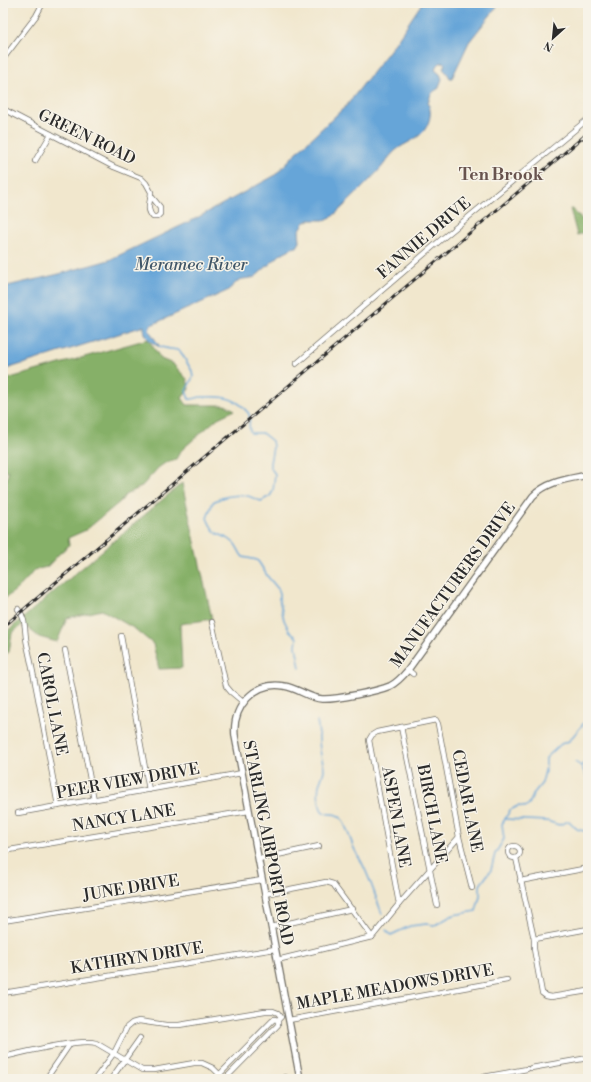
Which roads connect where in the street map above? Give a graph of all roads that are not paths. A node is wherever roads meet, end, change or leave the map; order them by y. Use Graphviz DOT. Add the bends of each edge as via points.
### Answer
graph roads {
  1 [pos="43,3"];
  2 [pos="3,59"];
  3 [pos="3,109"];
  4 [pos="588,118"];
  5 [pos="51,134"];
  6 [pos="35,161"];
  7 [pos="151,196"];
  8 [pos="296,364"];
  9 [pos="588,475"];
  10 [pos="18,609"];
  11 [pos="212,622"];
  12 [pos="121,636"];
  13 [pos="65,650"];
  14 [pos="243,702"];
  15 [pos="401,727"];
  16 [pos="242,773"];
  17 [pos="149,790"];
  18 [pos="94,800"];
  19 [pos="58,806"];
  20 [pos="249,811"];
  21 [pos="18,813"];
  22 [pos="459,837"];
  23 [pos="319,846"];
  24 [pos="3,851"];
  25 [pos="516,858"];
  26 [pos="258,859"];
  27 [pos="588,868"];
  28 [pos="429,870"];
  29 [pos="262,880"];
  30 [pos="520,881"];
  31 [pos="472,888"];
  32 [pos="265,894"];
  33 [pos="399,904"];
  34 [pos="437,905"];
  35 [pos="352,909"];
  36 [pos="3,921"];
  37 [pos="271,927"];
  38 [pos="588,929"];
  39 [pos="372,937"];
  40 [pos="534,939"];
  41 [pos="275,949"];
  42 [pos="278,960"];
  43 [pos="507,980"];
  44 [pos="588,991"];
  45 [pos="3,993"];
  46 [pos="288,1017"];
  47 [pos="279,1018"];
  48 [pos="140,1038"];
  49 [pos="70,1044"];
  50 [pos="114,1053"];
  51 [pos="3,1057"];
  52 [pos="588,1058"];
  53 [pos="124,1059"];
  54 [pos="219,1074"];
  55 [pos="46,1079"];
  56 [pos="95,1079"];
  57 [pos="111,1079"];
  58 [pos="214,1079"];
  59 [pos="225,1079"];
  60 [pos="280,1079"];
  61 [pos="289,1079"];
  62 [pos="300,1079"];
  63 [pos="472,1079"];
  1 -- 2 [label="street"];
  3 -- 5 [label="street, GREEN ROAD"];
  4 -- 8 [label="street, FANNIE DRIVE"];
  5 -- 6 [label="street"];
  5 -- 7 [label="street, GREEN ROAD" via="141,178"];
  9 -- 14 [label="street, MANUFACTURERS DRIVE" via="554,482 535,494 411,672 393,684 369,692 322,699 290,687 272,686 257,690"];
  10 -- 19 [label="street, CAROL LANE" via="24,620"];
  11 -- 14 [label="street" via="225,684"];
  12 -- 17 [label="street"];
  13 -- 18 [label="street"];
  14 -- 16 [label="street, STARLING AIRPORT ROAD" via="236,715 234,728"];
  15 -- 22 [label="street, CEDAR LANE" via="436,720"];
  15 -- 28 [label="street, BIRCH LANE"];
  15 -- 33 [label="street, ASPEN LANE" via="377,732 369,740"];
  16 -- 17 [label="street, PEER VIEW DRIVE"];
  16 -- 20 [label="street, STARLING AIRPORT ROAD"];
  17 -- 18 [label="street, PEER VIEW DRIVE"];
  18 -- 19 [label="street, PEER VIEW DRIVE"];
  19 -- 21 [label="street, PEER VIEW DRIVE"];
  20 -- 24 [label="street, NANCY LANE"];
  20 -- 26 [label="street, STARLING AIRPORT ROAD"];
  22 -- 28 [label="street"];
  22 -- 31 [label="street, CEDAR LANE"];
  23 -- 26 [label="street"];
  25 -- 30 [label="street"];
  26 -- 29 [label="street, STARLING AIRPORT ROAD"];
  27 -- 30 [label="street"];
  28 -- 33 [label="street"];
  28 -- 34 [label="street, BIRCH LANE"];
  29 -- 32 [label="street, STARLING AIRPORT ROAD"];
  29 -- 36 [label="street, JUNE DRIVE"];
  30 -- 40 [label="street"];
  32 -- 35 [label="street" via="326,882 333,884"];
  32 -- 37 [label="street, STARLING AIRPORT ROAD"];
  33 -- 39 [label="street"];
  35 -- 37 [label="street"];
  35 -- 39 [label="street"];
  37 -- 41 [label="street, STARLING AIRPORT ROAD"];
  38 -- 40 [label="street"];
  39 -- 42 [label="street"];
  40 -- 44 [label="street" via="541,988 546,996 551,998"];
  41 -- 42 [label="street, STARLING AIRPORT ROAD"];
  41 -- 45 [label="street, KATHRYN DRIVE"];
  42 -- 46 [label="street, STARLING AIRPORT ROAD"];
  43 -- 46 [label="street, MAPLE MEADOWS DRIVE"];
  46 -- 47 [label="street, MAPLE MEADOWS DRIVE"];
  46 -- 62 [label="street, STARLING AIRPORT ROAD"];
  47 -- 50 [label="street" via="276,1011 270,1011 176,1026 139,1021 127,1027"];
  47 -- 54 [label="street" via="274,1019"];
  47 -- 59 [label="street" via="278,1025"];
  48 -- 53 [label="street"];
  49 -- 50 [label="street" via="93,1042"];
  49 -- 51 [label="street"];
  49 -- 55 [label="street"];
  50 -- 53 [label="street"];
  50 -- 56 [label="street"];
  52 -- 63 [label="street"];
  53 -- 54 [label="street" via="145,1070 202,1063"];
  53 -- 57 [label="street"];
  54 -- 58 [label="street"];
  54 -- 59 [label="street"];
  60 -- 61 [label="street"];
}
